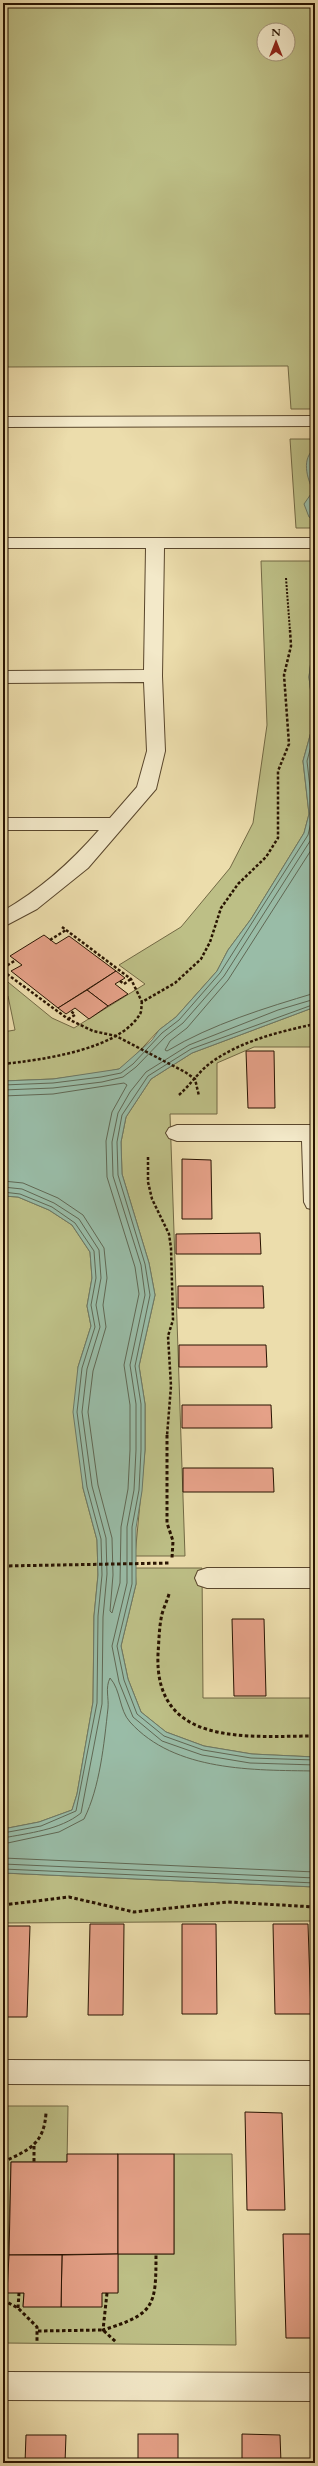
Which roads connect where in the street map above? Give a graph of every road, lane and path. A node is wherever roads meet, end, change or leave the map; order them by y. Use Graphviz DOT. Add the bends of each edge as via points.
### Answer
graph roads {
  1 [pos="315,421"];
  2 [pos="3,422"];
  3 [pos="3,543"];
  4 [pos="155,543"];
  5 [pos="284,543"];
  6 [pos="315,543"];
  7 [pos="154,676"];
  8 [pos="3,677"];
  9 [pos="3,824"];
  10 [pos="116,824"];
  11 [pos="30,904"];
  12 [pos="3,920"];
  13 [pos="66,930"];
  14 [pos="50,940"];
  15 [pos="16,960"];
  16 [pos="3,969"];
  17 [pos="131,979"];
  18 [pos="120,981"];
  19 [pos="142,1002"];
  20 [pos="71,1012"];
  21 [pos="68,1019"];
  22 [pos="315,1024"];
  23 [pos="116,1036"];
  24 [pos="3,1064"];
  25 [pos="185,1072"];
  26 [pos="174,1099"];
  27 [pos="177,1133"];
  28 [pos="313,1133"];
  29 [pos="148,1155"];
  30 [pos="315,1202"];
  31 [pos="155,1563"];
  32 [pos="3,1566"];
  33 [pos="172,1569"];
  34 [pos="207,1578"];
  35 [pos="315,1578"];
  36 [pos="170,1587"];
  37 [pos="315,1736"];
  38 [pos="3,1905"];
  39 [pos="315,1907"];
  40 [pos="3,2072"];
  41 [pos="46,2072"];
  42 [pos="315,2073"];
  43 [pos="34,2146"];
  44 [pos="3,2162"];
  45 [pos="34,2162"];
  46 [pos="156,2254"];
  47 [pos="19,2293"];
  48 [pos="106,2293"];
  49 [pos="3,2300"];
  50 [pos="18,2308"];
  51 [pos="3,2386"];
  52 [pos="36,2386"];
  53 [pos="315,2387"];
  1 -- 2 [label="street"];
  3 -- 4 [label="street"];
  4 -- 5 [label="street"];
  4 -- 7 [label="street"];
  5 -- 6 [label="street"];
  5 -- 19 [label="path" via="291,646 284,675 289,744 278,771 278,838 266,857 238,884 221,908 210,942 201,959 169,987"];
  7 -- 8 [label="street"];
  7 -- 10 [label="street" via="156,751 146,789"];
  9 -- 10 [label="street"];
  10 -- 11 [label="street" via="81,863"];
  11 -- 12 [label="street"];
  11 -- 13 [label="path"];
  13 -- 14 [label="path"];
  13 -- 17 [label="path"];
  15 -- 16 [label="path"];
  16 -- 21 [label="path"];
  17 -- 18 [label="path" via="124,984"];
  17 -- 19 [label="path"];
  19 -- 23 [label="path" via="140,1014"];
  20 -- 21 [label="path" via="75,1015"];
  21 -- 23 [label="path" via="94,1031"];
  22 -- 26 [label="path" via="280,1031 226,1053 208,1065"];
  23 -- 24 [label="path" via="49,1058"];
  23 -- 25 [label="path"];
  27 -- 28 [label="street"];
  28 -- 30 [label="street"];
  29 -- 33 [label="path" via="148,1182 152,1199 168,1234 171,1248 172,1320 168,1336 171,1386 167,1429 167,1523 173,1541"];
  31 -- 32 [label="path"];
  34 -- 35 [label="street"];
  36 -- 37 [label="path" via="161,1618 159,1678 163,1696 182,1720 220,1733"];
  38 -- 39 [label="path" via="69,1897 134,1912 228,1902"];
  40 -- 41 [label="street"];
  41 -- 42 [label="street"];
  41 -- 43 [label="path" via="46,2130"];
  43 -- 44 [label="path"];
  43 -- 45 [label="path"];
  46 -- 48 [label="path" via="156,2296 148,2311 127,2323 103,2330"];
  47 -- 50 [label="path"];
  49 -- 50 [label="path"];
  50 -- 52 [label="path" via="37,2327"];
  51 -- 52 [label="street"];
  52 -- 53 [label="street"];
}
